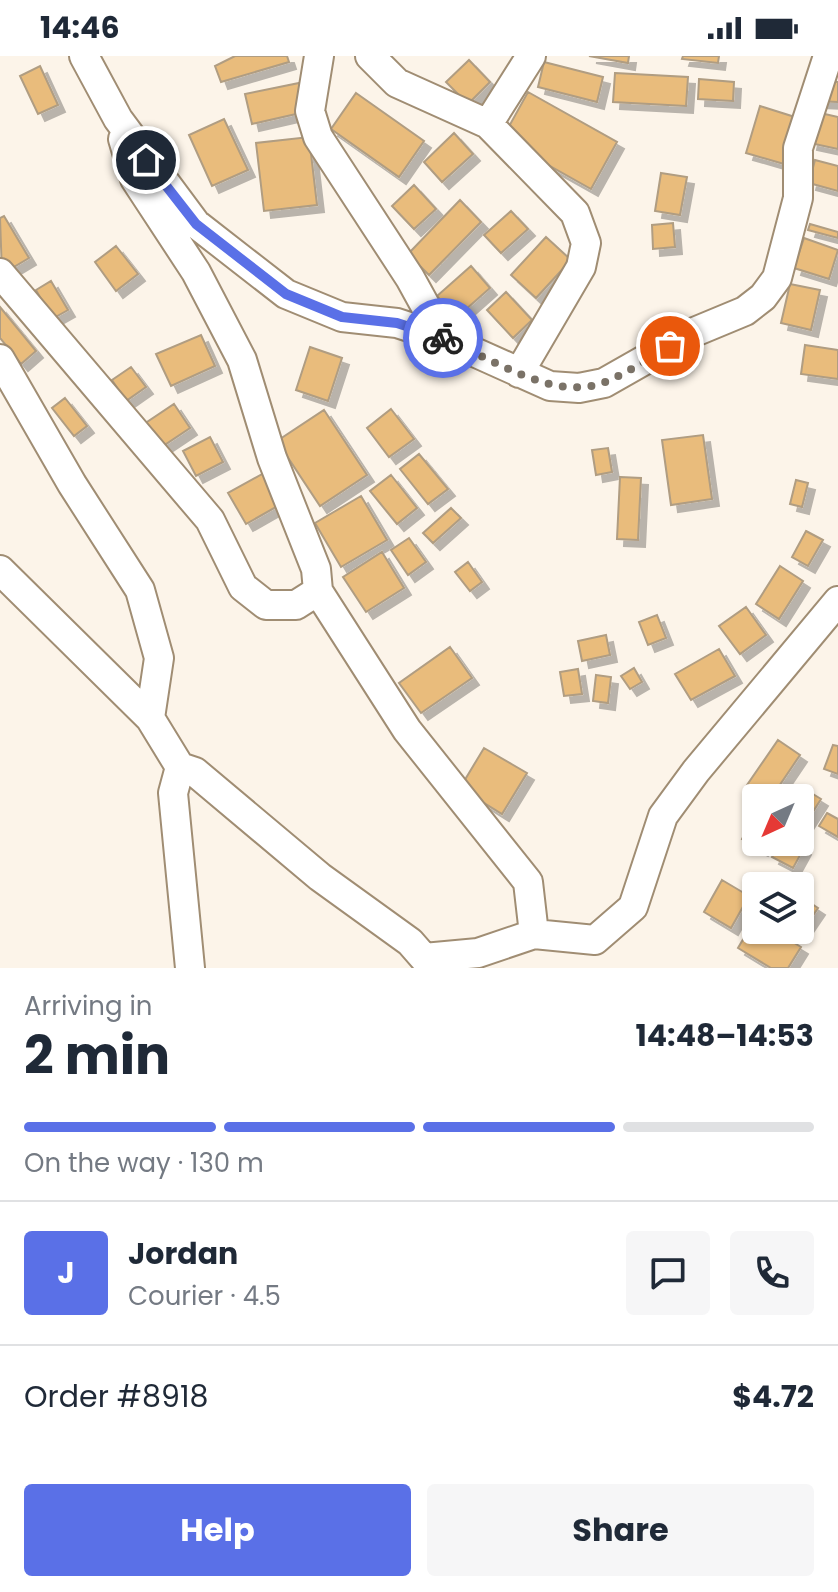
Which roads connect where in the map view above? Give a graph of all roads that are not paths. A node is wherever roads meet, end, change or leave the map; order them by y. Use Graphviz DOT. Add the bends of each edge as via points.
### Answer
graph roads {
  1 [pos="84,56"];
  2 [pos="319,56"];
  3 [pos="370,56"];
  4 [pos="531,56"];
  5 [pos="828,56"];
  6 [pos="118,119"];
  7 [pos="488,124"];
  8 [pos="0,273"];
  9 [pos="443,338"];
  10 [pos="0,359"];
  11 [pos="519,373"];
  12 [pos="0,570"];
  13 [pos="318,591"];
  14 [pos="838,601"];
  15 [pos="150,718"];
  16 [pos="180,767"];
  17 [pos="534,934"];
  18 [pos="422,963"];
  19 [pos="190,968"];
  1 -- 6 [label="street"];
  2 -- 9 [label="street" via="310,111 318,137"];
  3 -- 7 [label="street" via="397,83"];
  4 -- 7 [label="street"];
  5 -- 11 [label="street" via="798,148 798,198 777,278 763,297 604,383 550,386"];
  6 -- 9 [label="street" via="196,224 286,294 342,317 397,323"];
  6 -- 13 [label="street" via="135,179 196,272 242,360 272,458 316,569"];
  7 -- 11 [label="street" via="575,213 586,243 581,267"];
  8 -- 13 [label="street" via="210,520 243,587 266,605 296,605"];
  9 -- 11 [label="street"];
  10 -- 15 [label="street" via="140,590 159,658"];
  12 -- 15 [label="street"];
  13 -- 17 [label="street" via="407,730 528,882"];
  14 -- 17 [label="street" via="663,816 633,907 595,940"];
  15 -- 16 [label="street"];
  16 -- 18 [label="street" via="195,772 320,877 410,942"];
  16 -- 19 [label="street" via="173,793"];
  17 -- 18 [label="street" via="478,953"];
}
